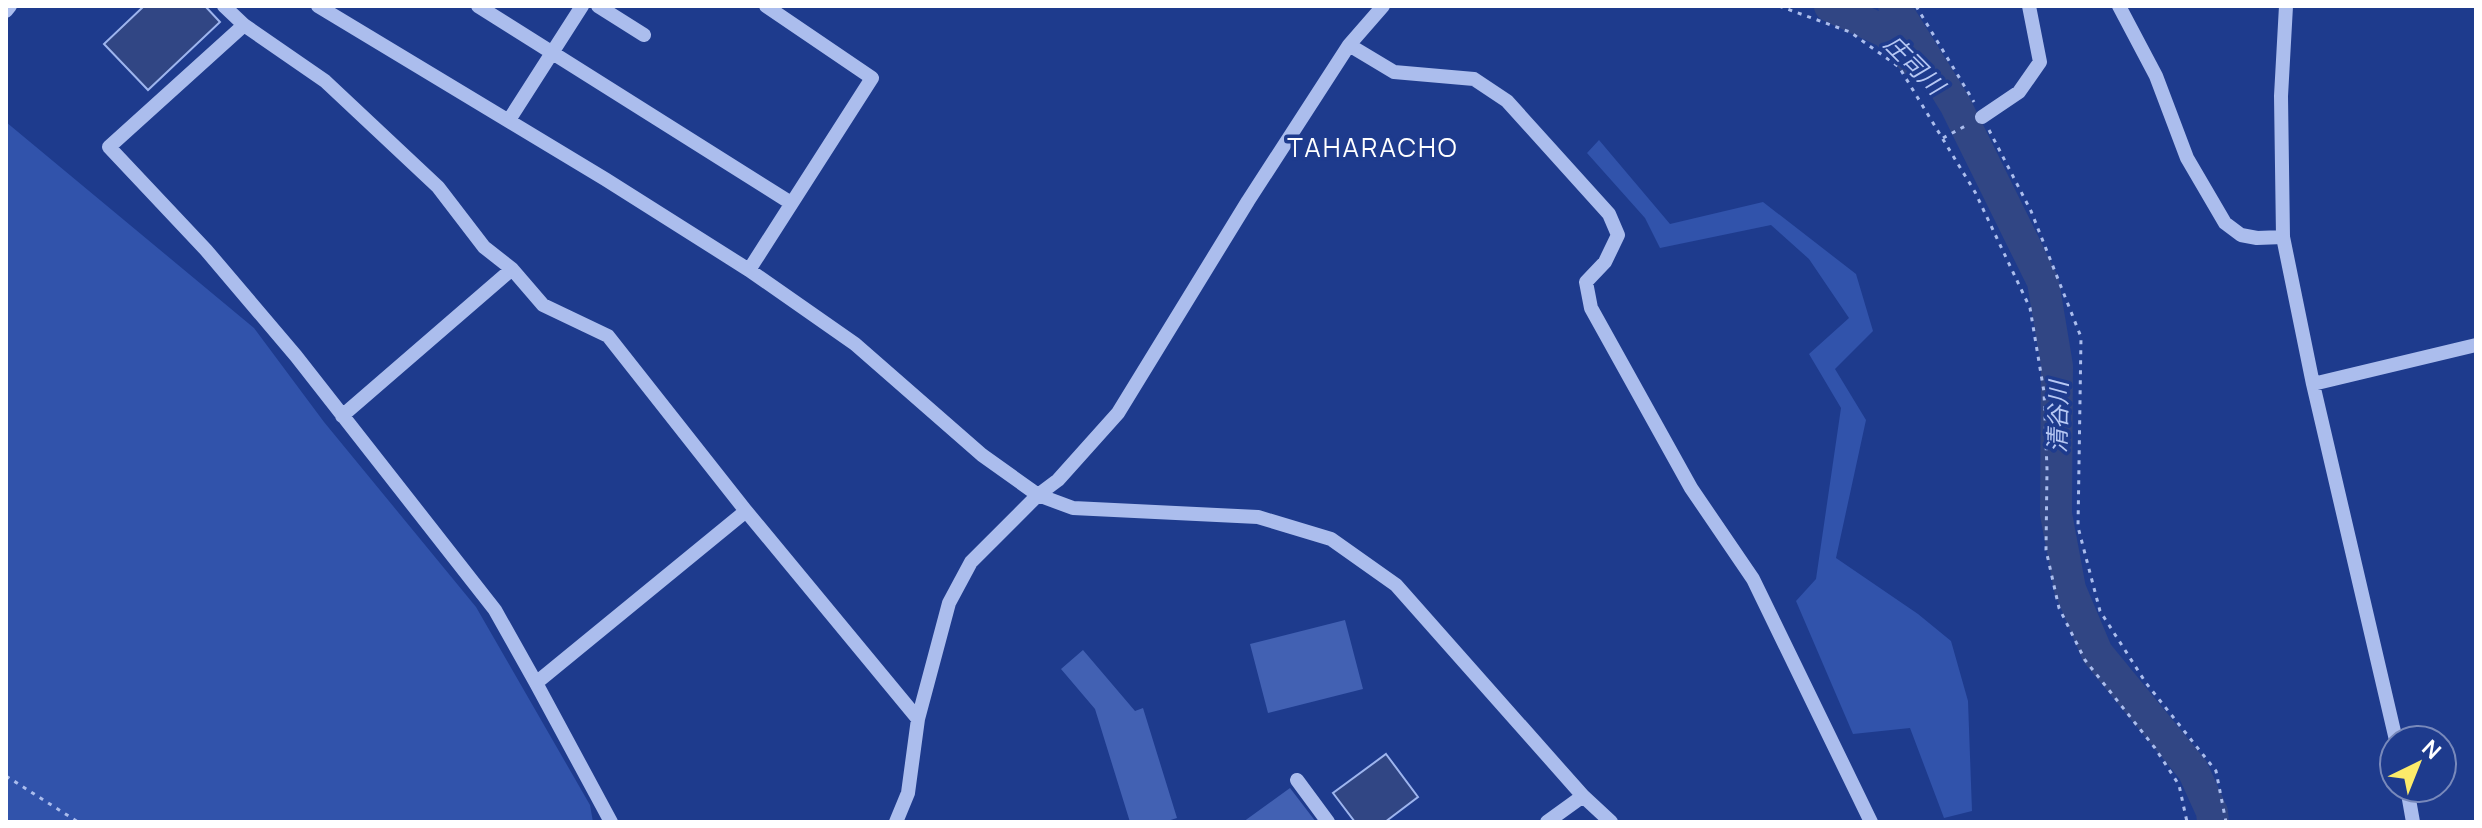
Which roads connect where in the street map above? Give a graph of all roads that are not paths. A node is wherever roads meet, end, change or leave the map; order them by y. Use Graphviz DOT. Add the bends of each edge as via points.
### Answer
graph roads {
  1 [pos="10,6"];
  2 [pos="224,6"];
  3 [pos="478,6"];
  4 [pos="582,6"];
  5 [pos="598,6"];
  6 [pos="766,6"];
  7 [pos="1383,6"];
  8 [pos="2029,6"];
  9 [pos="2119,6"];
  10 [pos="2286,6"];
  11 [pos="324,7"];
  12 [pos="6,11"];
  13 [pos="244,25"];
  14 [pos="644,35"];
  15 [pos="1349,45"];
  16 [pos="552,53"];
  17 [pos="1982,117"];
  18 [pos="509,120"];
  19 [pos="791,203"];
  20 [pos="2283,237"];
  21 [pos="512,269"];
  22 [pos="749,270"];
  23 [pos="2476,345"];
  24 [pos="2313,384"];
  25 [pos="342,416"];
  26 [pos="1038,495"];
  27 [pos="746,511"];
  28 [pos="536,683"];
  29 [pos="918,719"];
  30 [pos="2392,724"];
  31 [pos="1297,780"];
  32 [pos="1583,796"];
  33 [pos="606,817"];
  34 [pos="896,822"];
  35 [pos="1328,822"];
  36 [pos="1547,822"];
  37 [pos="1611,822"];
  38 [pos="1871,822"];
  1 -- 12 [label="street"];
  2 -- 13 [label="street"];
  3 -- 16 [label="street"];
  4 -- 16 [label="street"];
  5 -- 14 [label="street"];
  6 -- 19 [label="street" via="872,78"];
  7 -- 15 [label="street"];
  8 -- 17 [label="street" via="2040,62 2019,92"];
  9 -- 20 [label="street" via="2156,76 2187,158 2225,223 2241,235"];
  10 -- 20 [label="street"];
  11 -- 18 [label="street"];
  13 -- 21 [label="street" via="325,81 438,187 484,247"];
  13 -- 25 [label="street" via="109,147 206,250"];
  15 -- 26 [label="street" via="1118,413"];
  15 -- 38 [label="street" via="1394,72 1474,79 1496,93 1609,214 1618,235 1605,262 1586,282 1591,308 1691,488 1753,579"];
  16 -- 18 [label="street"];
  16 -- 19 [label="street"];
  18 -- 22 [label="street"];
  19 -- 22 [label="street"];
  20 -- 24 [label="street"];
  21 -- 25 [label="street"];
  21 -- 27 [label="street" via="543,305 608,336"];
  22 -- 26 [label="street" via="855,344 982,455"];
  23 -- 24 [label="street"];
  24 -- 30 [label="street"];
  25 -- 28 [label="street" via="495,610"];
  26 -- 29 [label="street" via="971,562 949,603"];
  26 -- 32 [label="street" via="1073,508 1258,517 1331,539 1396,585"];
  27 -- 28 [label="street"];
  27 -- 29 [label="street"];
  28 -- 33 [label="street"];
  29 -- 34 [label="street" via="908,793"];
  31 -- 35 [label="street"];
  32 -- 36 [label="street"];
  32 -- 37 [label="street"];
}
